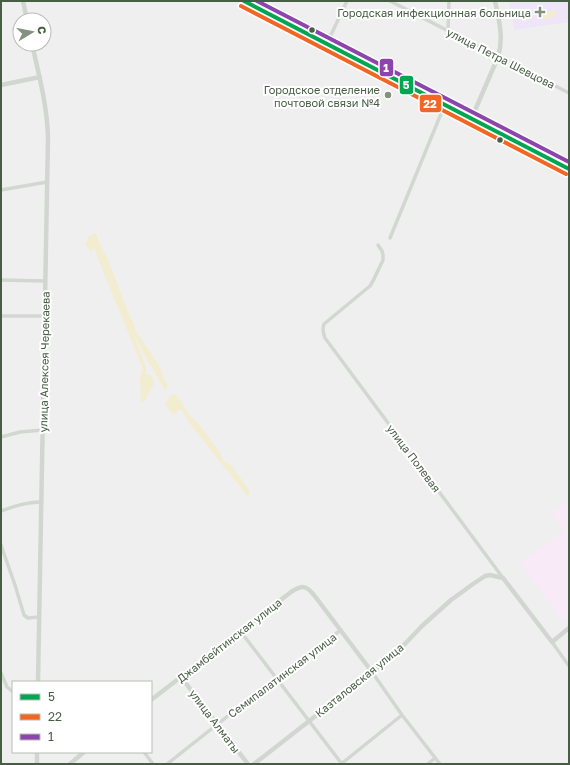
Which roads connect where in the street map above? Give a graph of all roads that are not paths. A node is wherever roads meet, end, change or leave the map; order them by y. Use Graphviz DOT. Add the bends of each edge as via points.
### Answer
graph roads {
  1 [pos="23,1"];
  2 [pos="244,1"];
  3 [pos="256,1"];
  4 [pos="347,1"];
  5 [pos="390,1"];
  6 [pos="449,1"];
  7 [pos="495,1"];
  8 [pos="25,12"];
  9 [pos="448,31"];
  10 [pos="328,42"];
  11 [pos="34,52"];
  12 [pos="498,57"];
  13 [pos="40,77"];
  14 [pos="1,85"];
  15 [pos="569,93"];
  16 [pos="446,102"];
  17 [pos="473,116"];
  18 [pos="569,162"];
  19 [pos="569,168"];
  20 [pos="47,182"];
  21 [pos="1,190"];
  22 [pos="390,238"];
  23 [pos="378,245"];
  24 [pos="1,280"];
  25 [pos="46,281"];
  26 [pos="1,316"];
  27 [pos="45,316"];
  28 [pos="43,430"];
  29 [pos="1,437"];
  30 [pos="41,502"];
  31 [pos="1,511"];
  32 [pos="1,545"];
  33 [pos="503,578"];
  34 [pos="39,617"];
  35 [pos="569,628"];
  36 [pos="341,630"];
  37 [pos="241,632"];
  38 [pos="552,642"];
  39 [pos="569,666"];
  40 [pos="372,672"];
  41 [pos="1,673"];
  42 [pos="182,677"];
  43 [pos="276,678"];
  44 [pos="38,681"];
  45 [pos="12,691"];
  46 [pos="152,699"];
  47 [pos="402,715"];
  48 [pos="309,721"];
  49 [pos="217,724"];
  50 [pos="37,753"];
  51 [pos="83,753"];
  52 [pos="145,753"];
  53 [pos="435,758"];
  54 [pos="37,764"];
  55 [pos="70,764"];
  56 [pos="153,764"];
  57 [pos="167,764"];
  58 [pos="248,764"];
  59 [pos="254,764"];
  60 [pos="342,764"];
  61 [pos="428,764"];
  62 [pos="440,764"];
  1 -- 8 [label="street"];
  2 -- 10 [label="main road"];
  3 -- 10 [label="main road"];
  4 -- 10 [label="street"];
  5 -- 9 [label="street, улица Петра Шевцова"];
  6 -- 9 [label="street"];
  7 -- 12 [label="street" via="501,43"];
  9 -- 12 [label="street, улица Петра Шевцова"];
  10 -- 16 [label="main road"];
  11 -- 13 [label="street, улица Алексея Черекаева"];
  12 -- 15 [label="street, улица Петра Шевцова"];
  12 -- 17 [label="street"];
  13 -- 14 [label="street"];
  13 -- 20 [label="street, улица Алексея Черекаева" via="48,126"];
  16 -- 17 [label="main road"];
  16 -- 22 [label="street"];
  17 -- 18 [label="main road"];
  17 -- 19 [label="main road"];
  20 -- 21 [label="street"];
  20 -- 25 [label="street, улица Алексея Черекаева"];
  23 -- 33 [label="street, улица Полевая" via="382,250 383,260 376,276 370,286 324,324 325,338"];
  24 -- 25 [label="street"];
  25 -- 27 [label="street, улица Алексея Черекаева"];
  26 -- 27 [label="street"];
  27 -- 28 [label="street, улица Алексея Черекаева"];
  28 -- 29 [label="street"];
  28 -- 30 [label="street, улица Алексея Черекаева"];
  30 -- 31 [label="street"];
  30 -- 34 [label="street, улица Алексея Черекаева"];
  32 -- 34 [label="street" via="24,615 28,618"];
  33 -- 38 [label="street"];
  33 -- 40 [label="street, Казталовская улица" via="484,576 451,600"];
  34 -- 44 [label="street, улица Алексея Черекаева"];
  35 -- 38 [label="street"];
  36 -- 37 [label="street, Джамбейтинская улица" via="309,589 302,587"];
  36 -- 40 [label="street"];
  36 -- 43 [label="street, Семипалатинская улица"];
  37 -- 42 [label="street, Джамбейтинская улица"];
  37 -- 43 [label="street"];
  38 -- 39 [label="street"];
  40 -- 47 [label="street"];
  40 -- 48 [label="street, Казталовская улица"];
  41 -- 45 [label="street" via="7,687"];
  42 -- 46 [label="street, Джамбейтинская улица"];
  42 -- 49 [label="street, улица Алматы"];
  43 -- 48 [label="street"];
  43 -- 49 [label="street, Семипалатинская улица"];
  47 -- 53 [label="street"];
  47 -- 60 [label="street"];
  48 -- 59 [label="street, Казталовская улица"];
  48 -- 60 [label="street"];
  49 -- 57 [label="street, Семипалатинская улица"];
  49 -- 58 [label="street, улица Алматы"];
  50 -- 54 [label="street"];
  51 -- 55 [label="street"];
  52 -- 56 [label="street"];
  53 -- 61 [label="street"];
  53 -- 62 [label="street"];
}
